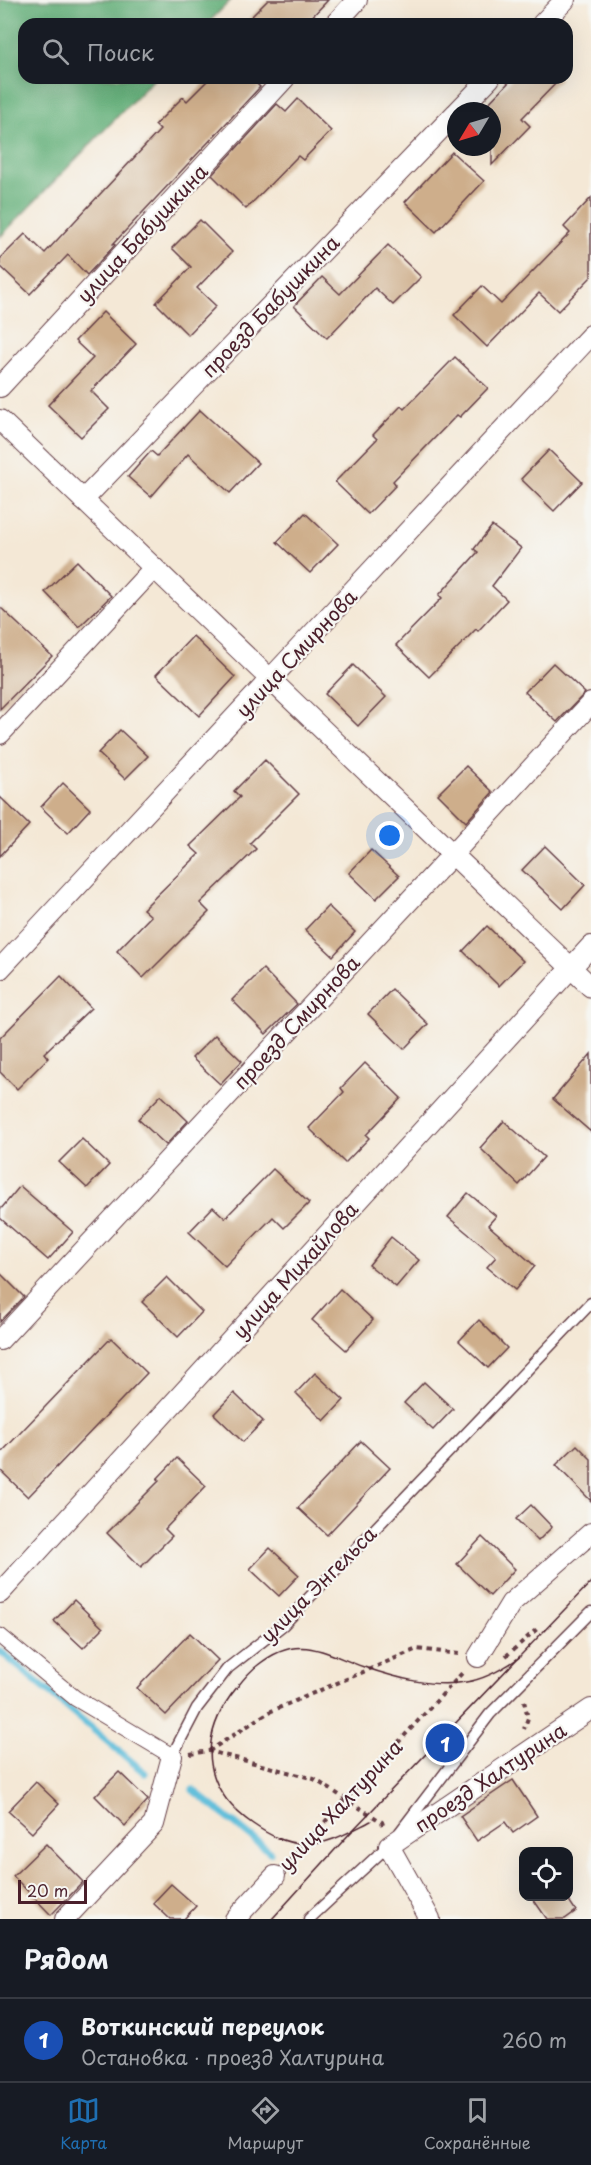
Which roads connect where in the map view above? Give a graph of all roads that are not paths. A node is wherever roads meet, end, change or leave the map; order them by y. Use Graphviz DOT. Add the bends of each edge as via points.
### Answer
graph roads {
  1 [pos="357,0"];
  2 [pos="565,0"];
  3 [pos="340,18"];
  4 [pos="548,18"];
  5 [pos="279,84"];
  6 [pos="484,84"];
  7 [pos="467,102"];
  8 [pos="447,122"];
  9 [pos="591,335"];
  10 [pos="0,387"];
  11 [pos="0,420"];
  12 [pos="83,500"];
  13 [pos="154,568"];
  14 [pos="270,681"];
  15 [pos="591,703"];
  16 [pos="0,734"];
  17 [pos="452,855"];
  18 [pos="591,946"];
  19 [pos="0,969"];
  20 [pos="570,969"];
  21 [pos="591,987"];
  22 [pos="591,1303"];
  23 [pos="0,1340"];
  24 [pos="591,1533"];
  25 [pos="0,1593"];
  26 [pos="591,1611"];
  27 [pos="0,1636"];
  28 [pos="478,1657"];
  29 [pos="591,1708"];
  30 [pos="172,1756"];
  31 [pos="388,1846"];
  32 [pos="275,1876"];
  33 [pos="65,1919"];
  34 [pos="235,1919"];
  35 [pos="309,1919"];
  36 [pos="430,1919"];
  1 -- 3 [label="street"];
  2 -- 4 [label="street"];
  5 -- 10 [label="street, улица Бабушкина"];
  6 -- 7 [label="street, проезд Бабушкина"];
  8 -- 12 [label="street, проезд Бабушкина"];
  9 -- 14 [label="street, улица Смирнова"];
  11 -- 12 [label="street"];
  12 -- 13 [label="street"];
  13 -- 14 [label="street"];
  13 -- 16 [label="street"];
  14 -- 17 [label="street"];
  14 -- 19 [label="street, улица Смирнова"];
  15 -- 17 [label="street, проезд Смирнова"];
  17 -- 20 [label="street"];
  17 -- 23 [label="street, проезд Смирнова"];
  18 -- 20 [label="street, улица Михайлова"];
  20 -- 21 [label="street"];
  20 -- 25 [label="street, улица Михайлова"];
  22 -- 30 [label="lane, улица Энгельса" via="283,1625 228,1668 197,1708"];
  24 -- 28 [label="street" via="511,1603"];
  26 -- 31 [label="lane" via="490,1714"];
  27 -- 30 [label="street" via="75,1698"];
  29 -- 31 [label="street, проезд Халтурина"];
  30 -- 33 [label="street, улица Энгельса" via="154,1824"];
  31 -- 35 [label="lane"];
  31 -- 36 [label="street"];
  32 -- 34 [label="street, улица Халтурина"];
}
